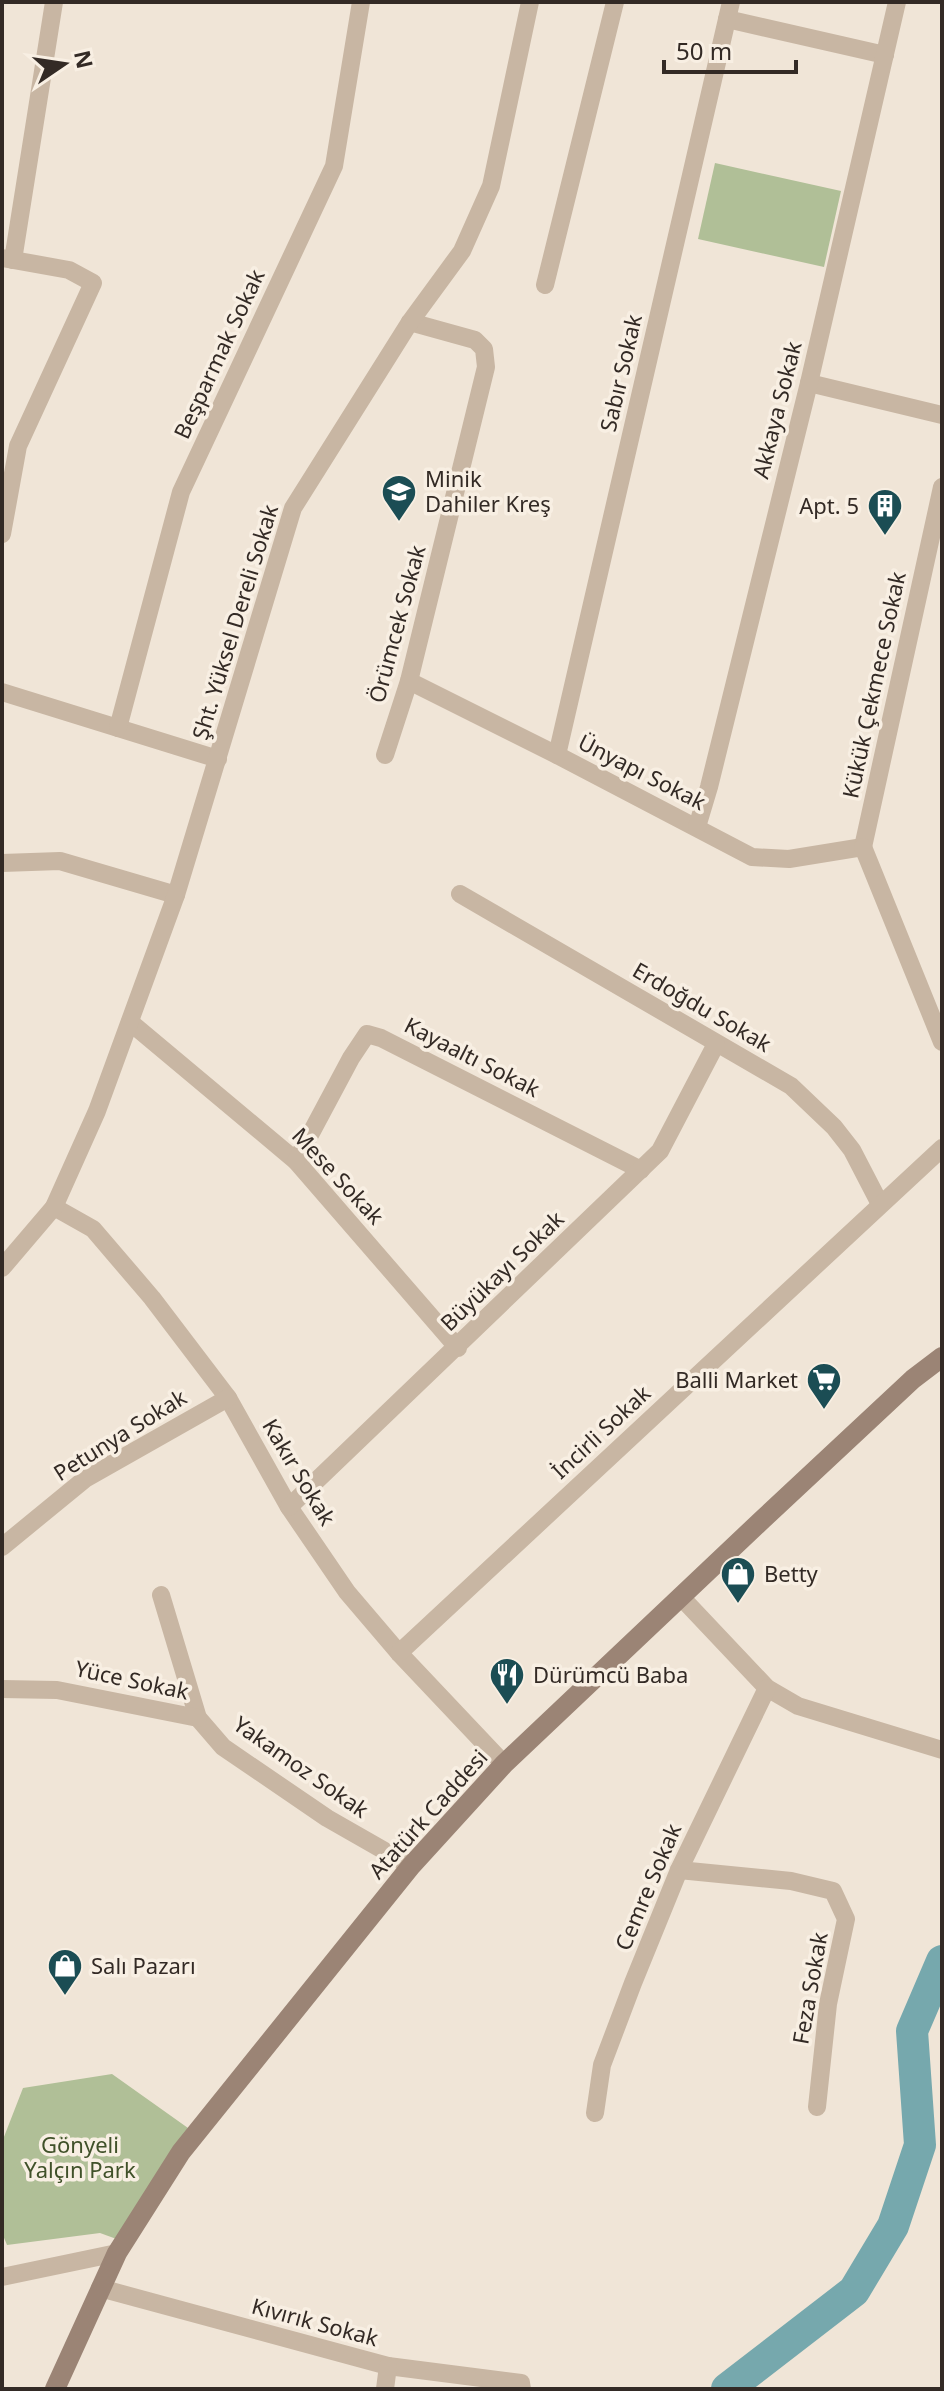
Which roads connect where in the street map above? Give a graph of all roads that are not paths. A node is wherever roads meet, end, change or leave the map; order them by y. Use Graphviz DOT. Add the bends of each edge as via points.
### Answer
graph roads {
  1 [pos="54,2"];
  2 [pos="361,2"];
  3 [pos="530,2"];
  4 [pos="615,2"];
  5 [pos="897,2"];
  6 [pos="729,10"];
  7 [pos="885,55"];
  8 [pos="7,259"];
  9 [pos="545,285"];
  10 [pos="410,322"];
  11 [pos="809,383"];
  12 [pos="942,415"];
  13 [pos="10,446"];
  14 [pos="942,487"];
  15 [pos="2,534"];
  16 [pos="934,560"];
  17 [pos="409,681"];
  18 [pos="2,692"];
  19 [pos="118,728"];
  20 [pos="385,755"];
  21 [pos="557,755"];
  22 [pos="218,759"];
  23 [pos="697,827"];
  24 [pos="863,847"];
  25 [pos="2,863"];
  26 [pos="460,894"];
  27 [pos="176,895"];
  28 [pos="130,1022"];
  29 [pos="942,1042"];
  30 [pos="716,1044"];
  31 [pos="942,1148"];
  32 [pos="296,1161"];
  33 [pos="641,1170"];
  34 [pos="880,1204"];
  35 [pos="54,1207"];
  36 [pos="2,1268"];
  37 [pos="458,1348"];
  38 [pos="942,1357"];
  39 [pos="228,1398"];
  40 [pos="289,1507"];
  41 [pos="2,1547"];
  42 [pos="161,1595"];
  43 [pos="681,1597"];
  44 [pos="399,1653"];
  45 [pos="767,1688"];
  46 [pos="2,1689"];
  47 [pos="198,1718"];
  48 [pos="942,1750"];
  49 [pos="504,1764"];
  50 [pos="411,1866"];
  51 [pos="679,1870"];
  52 [pos="817,2107"];
  53 [pos="595,2113"];
  54 [pos="117,2253"];
  55 [pos="2,2277"];
  56 [pos="100,2288"];
  57 [pos="388,2366"];
  58 [pos="521,2386"];
  59 [pos="55,2389"];
  60 [pos="385,2389"];
  1 -- 8 [label="street"];
  2 -- 19 [label="street, Beşparmak Sokak" via="334,166 181,492"];
  3 -- 10 [label="street, Şht. Yüksel Dereli Sokak" via="491,186 462,251"];
  4 -- 9 [label="street"];
  5 -- 7 [label="street, Akkaya Sokak"];
  6 -- 7 [label="street"];
  6 -- 21 [label="street, Sabır Sokak"];
  7 -- 11 [label="street, Akkaya Sokak"];
  8 -- 13 [label="street" via="69,270 93,283"];
  10 -- 17 [label="street, Örümcek Sokak" via="475,340 484,349 486,367"];
  10 -- 22 [label="street, Şht. Yüksel Dereli Sokak" via="293,508"];
  11 -- 12 [label="street"];
  11 -- 23 [label="street, Akkaya Sokak"];
  13 -- 15 [label="street"];
  14 -- 16 [label="street, Kükük Çekmece Sokak"];
  16 -- 24 [label="street, Kükük Çekmece Sokak"];
  17 -- 20 [label="street, Örümcek Sokak"];
  17 -- 21 [label="street, Ünyapı Sokak"];
  18 -- 19 [label="street"];
  19 -- 22 [label="street"];
  21 -- 23 [label="street, Ünyapı Sokak"];
  22 -- 27 [label="street, Şht. Yüksel Dereli Sokak"];
  23 -- 24 [label="street, Ünyapı Sokak" via="752,857 789,859"];
  24 -- 29 [label="street"];
  25 -- 27 [label="street" via="60,861"];
  26 -- 30 [label="street, Erdoğdu Sokak"];
  27 -- 28 [label="street, Şht. Yüksel Dereli Sokak"];
  28 -- 32 [label="street, Mese Sokak"];
  28 -- 35 [label="street, Şht. Yüksel Dereli Sokak"];
  30 -- 33 [label="street, Büyükayı Sokak" via="660,1151"];
  30 -- 34 [label="street, Erdoğdu Sokak" via="791,1086 834,1127"];
  31 -- 34 [label="street, İncirli Sokak"];
  32 -- 33 [label="street, Kayaaltı Sokak" via="367,1034"];
  32 -- 37 [label="street, Mese Sokak"];
  33 -- 37 [label="street, Büyükayı Sokak"];
  34 -- 44 [label="street, İncirli Sokak"];
  35 -- 36 [label="street, Şht. Yüksel Dereli Sokak"];
  35 -- 39 [label="street, Kakır Sokak" via="93,1229"];
  37 -- 40 [label="street, Büyükayı Sokak"];
  38 -- 43 [label="main road, Atatürk Caddesi"];
  39 -- 40 [label="street, Kakır Sokak"];
  39 -- 41 [label="street, Petunya Sokak" via="85,1479"];
  40 -- 44 [label="street, Kakır Sokak" via="347,1592"];
  42 -- 47 [label="street, Yakamoz Sokak"];
  43 -- 45 [label="street"];
  43 -- 49 [label="main road, Atatürk Caddesi"];
  44 -- 49 [label="street, Kakır Sokak"];
  45 -- 48 [label="street" via="798,1706"];
  45 -- 51 [label="street, Cemre Sokak"];
  46 -- 47 [label="street, Yüce Sokak" via="57,1690"];
  47 -- 50 [label="street, Yakamoz Sokak" via="223,1747 327,1818"];
  49 -- 50 [label="main road, Atatürk Caddesi"];
  50 -- 54 [label="main road, Atatürk Caddesi" via="181,2152"];
  51 -- 52 [label="street, Feza Sokak" via="791,1881 833,1891 846,1919 828,2004"];
  51 -- 53 [label="street, Cemre Sokak" via="602,2065"];
  54 -- 55 [label="street"];
  54 -- 56 [label="main road, Atatürk Caddesi"];
  56 -- 57 [label="street, Kıvırık Sokak"];
  56 -- 59 [label="main road, Atatürk Caddesi"];
  57 -- 58 [label="street, Kıvırık Sokak"];
  57 -- 60 [label="street"];
}
